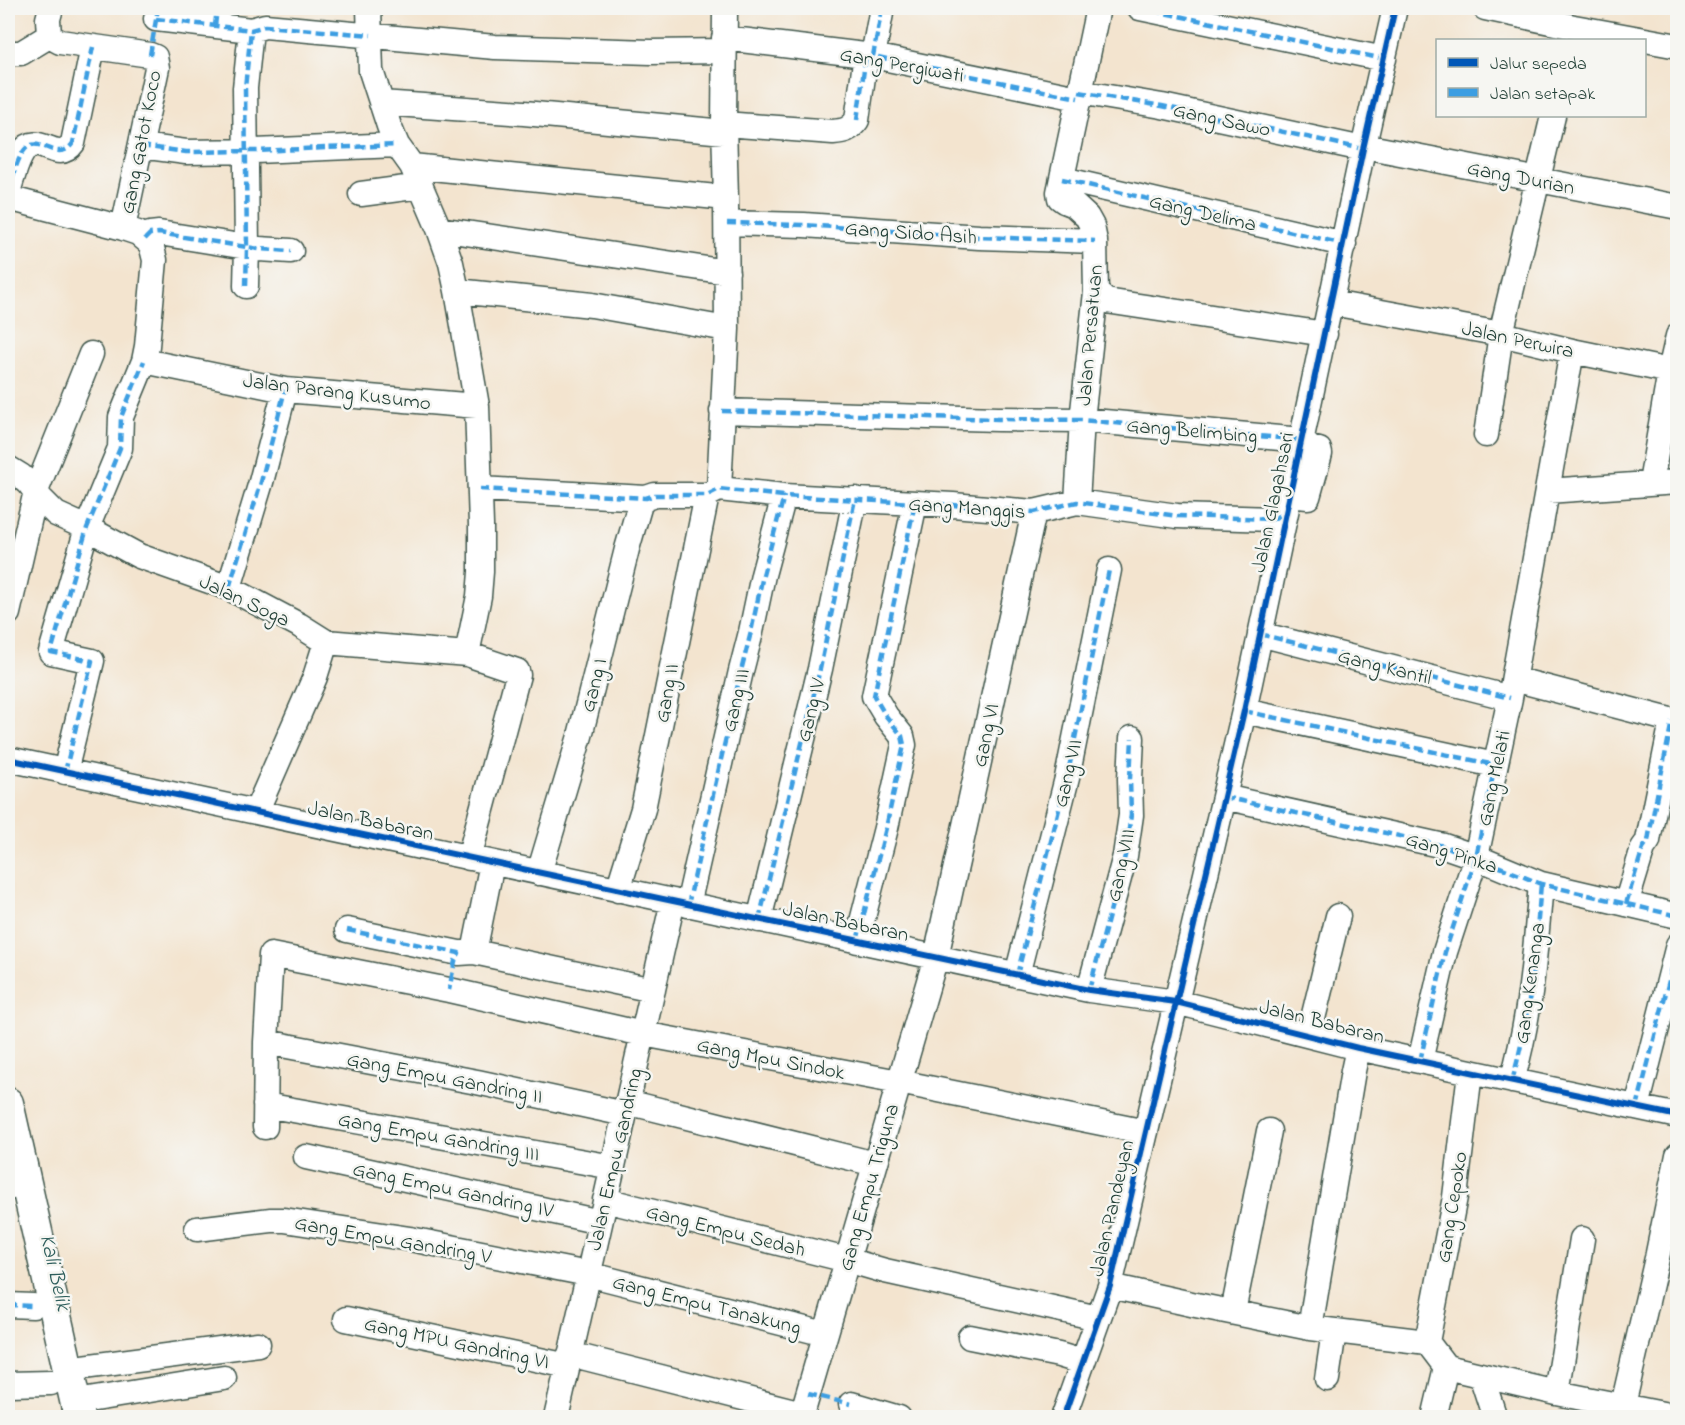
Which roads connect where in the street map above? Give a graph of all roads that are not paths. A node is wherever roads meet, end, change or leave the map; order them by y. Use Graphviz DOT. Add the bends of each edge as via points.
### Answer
graph roads {
  1 [pos="51,8"];
  2 [pos="369,8"];
  3 [pos="725,8"];
  4 [pos="882,8"];
  5 [pos="1098,8"];
  6 [pos="1140,8"];
  7 [pos="1395,8"];
  8 [pos="1485,8"];
  9 [pos="157,14"];
  10 [pos="216,17"];
  11 [pos="1574,25"];
  12 [pos="251,30"];
  13 [pos="370,35"];
  14 [pos="49,36"];
  15 [pos="1643,39"];
  16 [pos="1646,40"];
  17 [pos="724,45"];
  18 [pos="1677,46"];
  19 [pos="93,47"];
  20 [pos="8,53"];
  21 [pos="150,55"];
  22 [pos="870,56"];
  23 [pos="1384,59"];
  24 [pos="1079,95"];
  25 [pos="381,103"];
  26 [pos="1553,117"];
  27 [pos="724,128"];
  28 [pos="397,145"];
  29 [pos="141,146"];
  30 [pos="1364,147"];
  31 [pos="245,151"];
  32 [pos="416,176"];
  33 [pos="1062,179"];
  34 [pos="1538,180"];
  35 [pos="8,192"];
  36 [pos="360,194"];
  37 [pos="8,198"];
  38 [pos="726,198"];
  39 [pos="1677,207"];
  40 [pos="727,223"];
  41 [pos="123,228"];
  42 [pos="440,229"];
  43 [pos="145,239"];
  44 [pos="1095,241"];
  45 [pos="1344,244"];
  46 [pos="248,247"];
  47 [pos="291,251"];
  48 [pos="727,272"];
  49 [pos="246,286"];
  50 [pos="457,291"];
  51 [pos="1096,292"];
  52 [pos="1332,303"];
  53 [pos="728,329"];
  54 [pos="1325,334"];
  55 [pos="1501,334"];
  56 [pos="1677,336"];
  57 [pos="1572,351"];
  58 [pos="91,354"];
  59 [pos="144,361"];
  60 [pos="1670,371"];
  61 [pos="285,390"];
  62 [pos="477,406"];
  63 [pos="722,411"];
  64 [pos="1082,420"];
  65 [pos="1486,435"];
  66 [pos="1302,440"];
  67 [pos="8,468"];
  68 [pos="1677,482"];
  69 [pos="1651,483"];
  70 [pos="480,489"];
  71 [pos="36,491"];
  72 [pos="1547,491"];
  73 [pos="713,492"];
  74 [pos="784,496"];
  75 [pos="646,498"];
  76 [pos="855,499"];
  77 [pos="1077,502"];
  78 [pos="915,503"];
  79 [pos="1034,512"];
  80 [pos="1286,512"];
  81 [pos="87,528"];
  82 [pos="1109,570"];
  83 [pos="228,588"];
  84 [pos="8,614"];
  85 [pos="1260,634"];
  86 [pos="326,642"];
  87 [pos="467,654"];
  88 [pos="1512,688"];
  89 [pos="1244,711"];
  90 [pos="1675,721"];
  91 [pos="1132,738"];
  92 [pos="8,759"];
  93 [pos="1495,765"];
  94 [pos="65,772"];
  95 [pos="1224,797"];
  96 [pos="256,812"];
  97 [pos="1476,857"];
  98 [pos="468,858"];
  99 [pos="492,862"];
  100 [pos="539,873"];
  101 [pos="1541,884"];
  102 [pos="618,890"];
  103 [pos="681,903"];
  104 [pos="1626,904"];
  105 [pos="1677,915"];
  106 [pos="1338,916"];
  107 [pos="759,920"];
  108 [pos="347,930"];
  109 [pos="857,941"];
  110 [pos="1677,945"];
  111 [pos="467,953"];
  112 [pos="936,957"];
  113 [pos="1017,975"];
  114 [pos="449,990"];
  115 [pos="653,990"];
  116 [pos="1089,990"];
  117 [pos="1176,1002"];
  118 [pos="643,1034"];
  119 [pos="1309,1035"];
  120 [pos="266,1042"];
  121 [pos="1358,1048"];
  122 [pos="1420,1061"];
  123 [pos="1470,1072"];
  124 [pos="1512,1081"];
  125 [pos="899,1082"];
  126 [pos="8,1103"];
  127 [pos="1637,1107"];
  128 [pos="626,1108"];
  129 [pos="1677,1116"];
  130 [pos="1269,1131"];
  131 [pos="1146,1132"];
  132 [pos="1677,1155"];
  133 [pos="306,1157"];
  134 [pos="875,1164"];
  135 [pos="613,1167"];
  136 [pos="15,1187"];
  137 [pos="603,1211"];
  138 [pos="197,1228"];
  139 [pos="1582,1239"];
  140 [pos="847,1260"];
  141 [pos="588,1274"];
  142 [pos="1110,1286"];
  143 [pos="20,1306"];
  144 [pos="1233,1312"];
  145 [pos="1098,1318"];
  146 [pos="346,1319"];
  147 [pos="1310,1328"];
  148 [pos="1334,1331"];
  149 [pos="825,1334"];
  150 [pos="970,1337"];
  151 [pos="1426,1342"];
  152 [pos="258,1344"];
  153 [pos="569,1360"];
  154 [pos="1082,1362"];
  155 [pos="1446,1367"];
  156 [pos="1481,1375"];
  157 [pos="59,1376"];
  158 [pos="224,1378"];
  159 [pos="1327,1379"];
  160 [pos="8,1384"];
  161 [pos="1557,1393"];
  162 [pos="851,1404"];
  163 [pos="71,1412"];
  164 [pos="1621,1412"];
  165 [pos="802,1415"];
  166 [pos="1677,1417"];
  167 [pos="556,1418"];
  168 [pos="899,1418"];
  169 [pos="1064,1418"];
  170 [pos="1434,1418"];
  171 [pos="1495,1418"];
  1 -- 14 [label="street"];
  2 -- 13 [label="street"];
  3 -- 17 [label="street, Gang II"];
  4 -- 22 [label="street"];
  5 -- 24 [label="street, Jalan Persatuan"];
  6 -- 23 [label="street"];
  7 -- 23 [label="street, Jalan Glagahsari"];
  8 -- 11 [label="street"];
  9 -- 10 [label="street, Gang Pergiwati"];
  9 -- 21 [label="street"];
  10 -- 12 [label="street, Gang Pergiwati"];
  11 -- 15 [label="street"];
  12 -- 13 [label="street, Gang Pergiwati" via="265,26"];
  12 -- 31 [label="street" via="245,88"];
  13 -- 17 [label="street, Gang Pergiwati" via="506,47 651,52"];
  13 -- 25 [label="street" via="371,71"];
  14 -- 19 [label="street, Gang Gatot Koco" via="60,42"];
  14 -- 20 [label="street" via="20,54"];
  16 -- 18 [label="street"];
  17 -- 22 [label="street, Gang Pergiwati"];
  17 -- 27 [label="street, Gang II"];
  19 -- 21 [label="street, Gang Gatot Koco"];
  19 -- 35 [label="street" via="73,142 62,152 36,144 29,146"];
  21 -- 29 [label="street, Gang Gatot Koco" via="155,57 157,68"];
  22 -- 24 [label="street, Gang Pergiwati"];
  22 -- 27 [label="street" via="857,120 845,131"];
  23 -- 30 [label="street, Jalan Glagahsari"];
  24 -- 30 [label="street, Gang Sawo" via="1162,106"];
  24 -- 33 [label="street, Jalan Persatuan"];
  25 -- 27 [label="street"];
  25 -- 28 [label="street"];
  26 -- 34 [label="street"];
  27 -- 38 [label="street, Gang II"];
  28 -- 31 [label="street"];
  28 -- 32 [label="street"];
  29 -- 31 [label="street" via="186,152"];
  29 -- 41 [label="street, Gang Gatot Koco"];
  30 -- 34 [label="street, Gang Durian"];
  30 -- 45 [label="street, Jalan Glagahsari"];
  31 -- 46 [label="street"];
  32 -- 36 [label="street"];
  32 -- 38 [label="street"];
  32 -- 42 [label="street"];
  33 -- 44 [label="street, Jalan Persatuan" via="1060,198 1087,217"];
  33 -- 45 [label="street, Gang Delima"];
  34 -- 39 [label="street, Gang Durian"];
  34 -- 55 [label="street"];
  37 -- 41 [label="street"];
  38 -- 40 [label="street, Gang II"];
  40 -- 44 [label="street, Gang Sido Asih"];
  40 -- 48 [label="street, Gang II"];
  41 -- 43 [label="street"];
  42 -- 48 [label="street"];
  42 -- 50 [label="street"];
  43 -- 46 [label="street" via="150,234 159,234"];
  43 -- 59 [label="street" via="151,244 154,260"];
  44 -- 51 [label="street, Jalan Persatuan"];
  45 -- 52 [label="street, Jalan Glagahsari"];
  46 -- 47 [label="street"];
  46 -- 49 [label="street"];
  48 -- 53 [label="street, Gang II"];
  50 -- 53 [label="street" via="592,305"];
  50 -- 62 [label="street"];
  51 -- 54 [label="street" via="1106,301"];
  51 -- 64 [label="street, Jalan Persatuan"];
  52 -- 54 [label="street, Jalan Glagahsari"];
  52 -- 55 [label="street, Jalan Perwira"];
  53 -- 63 [label="street, Gang II"];
  54 -- 66 [label="street, Jalan Glagahsari"];
  55 -- 57 [label="street, Jalan Perwira"];
  55 -- 65 [label="street"];
  56 -- 60 [label="street"];
  57 -- 60 [label="street, Jalan Perwira"];
  57 -- 72 [label="street, Gang Melati"];
  58 -- 71 [label="street"];
  59 -- 61 [label="street, Jalan Parang Kusumo"];
  59 -- 81 [label="street" via="121,417 120,448"];
  60 -- 69 [label="street"];
  61 -- 62 [label="street, Jalan Parang Kusumo"];
  61 -- 83 [label="street"];
  62 -- 70 [label="street"];
  63 -- 64 [label="street, Gang Belimbing"];
  63 -- 73 [label="street, Gang II"];
  64 -- 66 [label="street, Gang Belimbing"];
  64 -- 77 [label="street, Jalan Persatuan"];
  66 -- 80 [label="street, Jalan Glagahsari"];
  67 -- 71 [label="street, Jalan Soga"];
  68 -- 69 [label="street"];
  69 -- 72 [label="street"];
  70 -- 75 [label="street, Gang Manggis"];
  70 -- 87 [label="street" via="481,572"];
  71 -- 81 [label="street, Jalan Soga" via="56,514"];
  71 -- 84 [label="street"];
  72 -- 88 [label="street, Gang Melati"];
  73 -- 74 [label="street, Gang Manggis"];
  73 -- 75 [label="street, Gang Manggis"];
  73 -- 102 [label="street, Gang II" via="643,808"];
  74 -- 76 [label="street, Gang Manggis"];
  74 -- 103 [label="street, Gang III"];
  75 -- 100 [label="street, Gang I" via="640,504 627,549 580,736"];
  76 -- 78 [label="street, Gang Manggis"];
  76 -- 107 [label="street, Gang IV" via="820,669"];
  77 -- 79 [label="street, Gang Manggis"];
  77 -- 80 [label="street, Gang Manggis" via="1177,516 1273,519"];
  78 -- 79 [label="street, Gang Manggis"];
  78 -- 109 [label="street" via="874,696 902,735 904,745"];
  79 -- 112 [label="street, Gang VI"];
  80 -- 85 [label="street, Jalan Glagahsari"];
  81 -- 83 [label="street, Jalan Soga" via="139,556"];
  81 -- 94 [label="street" via="51,652 92,660"];
  82 -- 113 [label="street, Gang VII" via="1067,778"];
  83 -- 86 [label="street, Jalan Soga"];
  85 -- 88 [label="street, Gang Kantil"];
  85 -- 89 [label="street, Jalan Glagahsari"];
  86 -- 87 [label="street"];
  86 -- 96 [label="street" via="315,677"];
  87 -- 98 [label="street" via="517,671 518,675"];
  88 -- 90 [label="street, Gang Kantil"];
  88 -- 93 [label="street, Gang Melati"];
  89 -- 93 [label="street"];
  89 -- 95 [label="street, Jalan Glagahsari"];
  90 -- 104 [label="street" via="1648,841 1642,848"];
  91 -- 116 [label="street, Gang VIII" via="1131,815 1125,856"];
  92 -- 94 [label="street, Jalan Babaran"];
  93 -- 97 [label="street, Gang Melati"];
  94 -- 96 [label="street, Jalan Babaran"];
  95 -- 97 [label="street, Gang Pinka" via="1444,846"];
  95 -- 117 [label="street, Jalan Glagahsari"];
  96 -- 98 [label="street, Jalan Babaran"];
  97 -- 101 [label="street, Gang Pinka"];
  97 -- 122 [label="street, Gang Melati" via="1445,952"];
  98 -- 99 [label="street, Jalan Babaran"];
  99 -- 100 [label="street, Jalan Babaran"];
  99 -- 111 [label="street"];
  100 -- 102 [label="street, Jalan Babaran"];
  101 -- 104 [label="street, Gang Pinka"];
  101 -- 124 [label="street, Gang Kenanga" via="1532,991"];
  102 -- 103 [label="street, Jalan Babaran"];
  103 -- 107 [label="street, Jalan Babaran"];
  103 -- 115 [label="street, Jalan Empu Gandring"];
  104 -- 105 [label="street, Gang Pinka"];
  106 -- 119 [label="street"];
  107 -- 109 [label="street, Jalan Babaran"];
  108 -- 111 [label="street"];
  109 -- 112 [label="street, Jalan Babaran"];
  110 -- 127 [label="street"];
  111 -- 114 [label="street" via="454,961"];
  111 -- 115 [label="street"];
  112 -- 113 [label="street, Jalan Babaran"];
  112 -- 125 [label="street, Gang Empu Triguna"];
  113 -- 116 [label="street, Jalan Babaran"];
  114 -- 118 [label="street, Gang Mpu Sindok"];
  114 -- 120 [label="street, Gang Mpu Sindok" via="271,955"];
  115 -- 118 [label="street, Jalan Empu Gandring"];
  116 -- 117 [label="street, Jalan Babaran"];
  117 -- 119 [label="street, Jalan Babaran"];
  117 -- 131 [label="street, Jalan Pandeyan"];
  118 -- 125 [label="street, Gang Mpu Sindok"];
  118 -- 128 [label="street, Jalan Empu Gandring"];
  119 -- 121 [label="street, Jalan Babaran"];
  120 -- 128 [label="street, Gang Empu Gandring II"];
  120 -- 135 [label="street, Gang Empu Gandring III" via="265,1116"];
  121 -- 122 [label="street, Jalan Babaran"];
  121 -- 147 [label="street"];
  122 -- 123 [label="street, Jalan Babaran"];
  123 -- 124 [label="street, Jalan Babaran"];
  123 -- 151 [label="street, Gang Cepoko" via="1455,1197"];
  124 -- 127 [label="street, Jalan Babaran"];
  125 -- 131 [label="street, Gang Mpu Sindok"];
  125 -- 134 [label="street, Gang Empu Triguna"];
  126 -- 136 [label="main road"];
  127 -- 129 [label="street, Jalan Babaran"];
  128 -- 134 [label="street, Gang Empu Gandring II"];
  128 -- 135 [label="street, Jalan Empu Gandring"];
  130 -- 144 [label="street"];
  131 -- 142 [label="street, Jalan Pandeyan"];
  132 -- 164 [label="street"];
  133 -- 137 [label="street, Gang Empu Gandring IV"];
  134 -- 140 [label="street, Gang Empu Triguna"];
  135 -- 137 [label="street, Jalan Empu Gandring"];
  136 -- 143 [label="main road"];
  136 -- 157 [label="main road"];
  137 -- 140 [label="street, Gang Empu Sedah"];
  137 -- 141 [label="street, Jalan Empu Gandring"];
  138 -- 141 [label="street, Gang Empu Gandring V" via="284,1220 410,1239"];
  139 -- 161 [label="street"];
  140 -- 145 [label="street, Gang Empu Sedah"];
  140 -- 149 [label="street, Gang Empu Triguna"];
  141 -- 149 [label="street, Gang Empu Tanakung"];
  141 -- 153 [label="street, Jalan Empu Gandring"];
  142 -- 144 [label="street"];
  142 -- 145 [label="street, Jalan Pandeyan"];
  143 -- 157 [label="main road"];
  144 -- 147 [label="street"];
  145 -- 154 [label="street, Jalan Pandeyan"];
  146 -- 153 [label="street, Gang MPU Gandring VI"];
  147 -- 148 [label="street"];
  148 -- 151 [label="street"];
  148 -- 159 [label="street"];
  149 -- 165 [label="street, Gang Empu Triguna"];
  150 -- 154 [label="street"];
  151 -- 155 [label="street"];
  152 -- 157 [label="street"];
  153 -- 165 [label="street, Gang MPU Gandring VI"];
  153 -- 167 [label="street, Jalan Empu Gandring"];
  154 -- 169 [label="street, Jalan Pandeyan"];
  155 -- 156 [label="street"];
  155 -- 170 [label="street"];
  156 -- 161 [label="street"];
  156 -- 171 [label="street"];
  157 -- 160 [label="street"];
  157 -- 163 [label="main road"];
  158 -- 163 [label="street"];
  161 -- 164 [label="street"];
  162 -- 168 [label="street"];
  164 -- 166 [label="street"];
}
